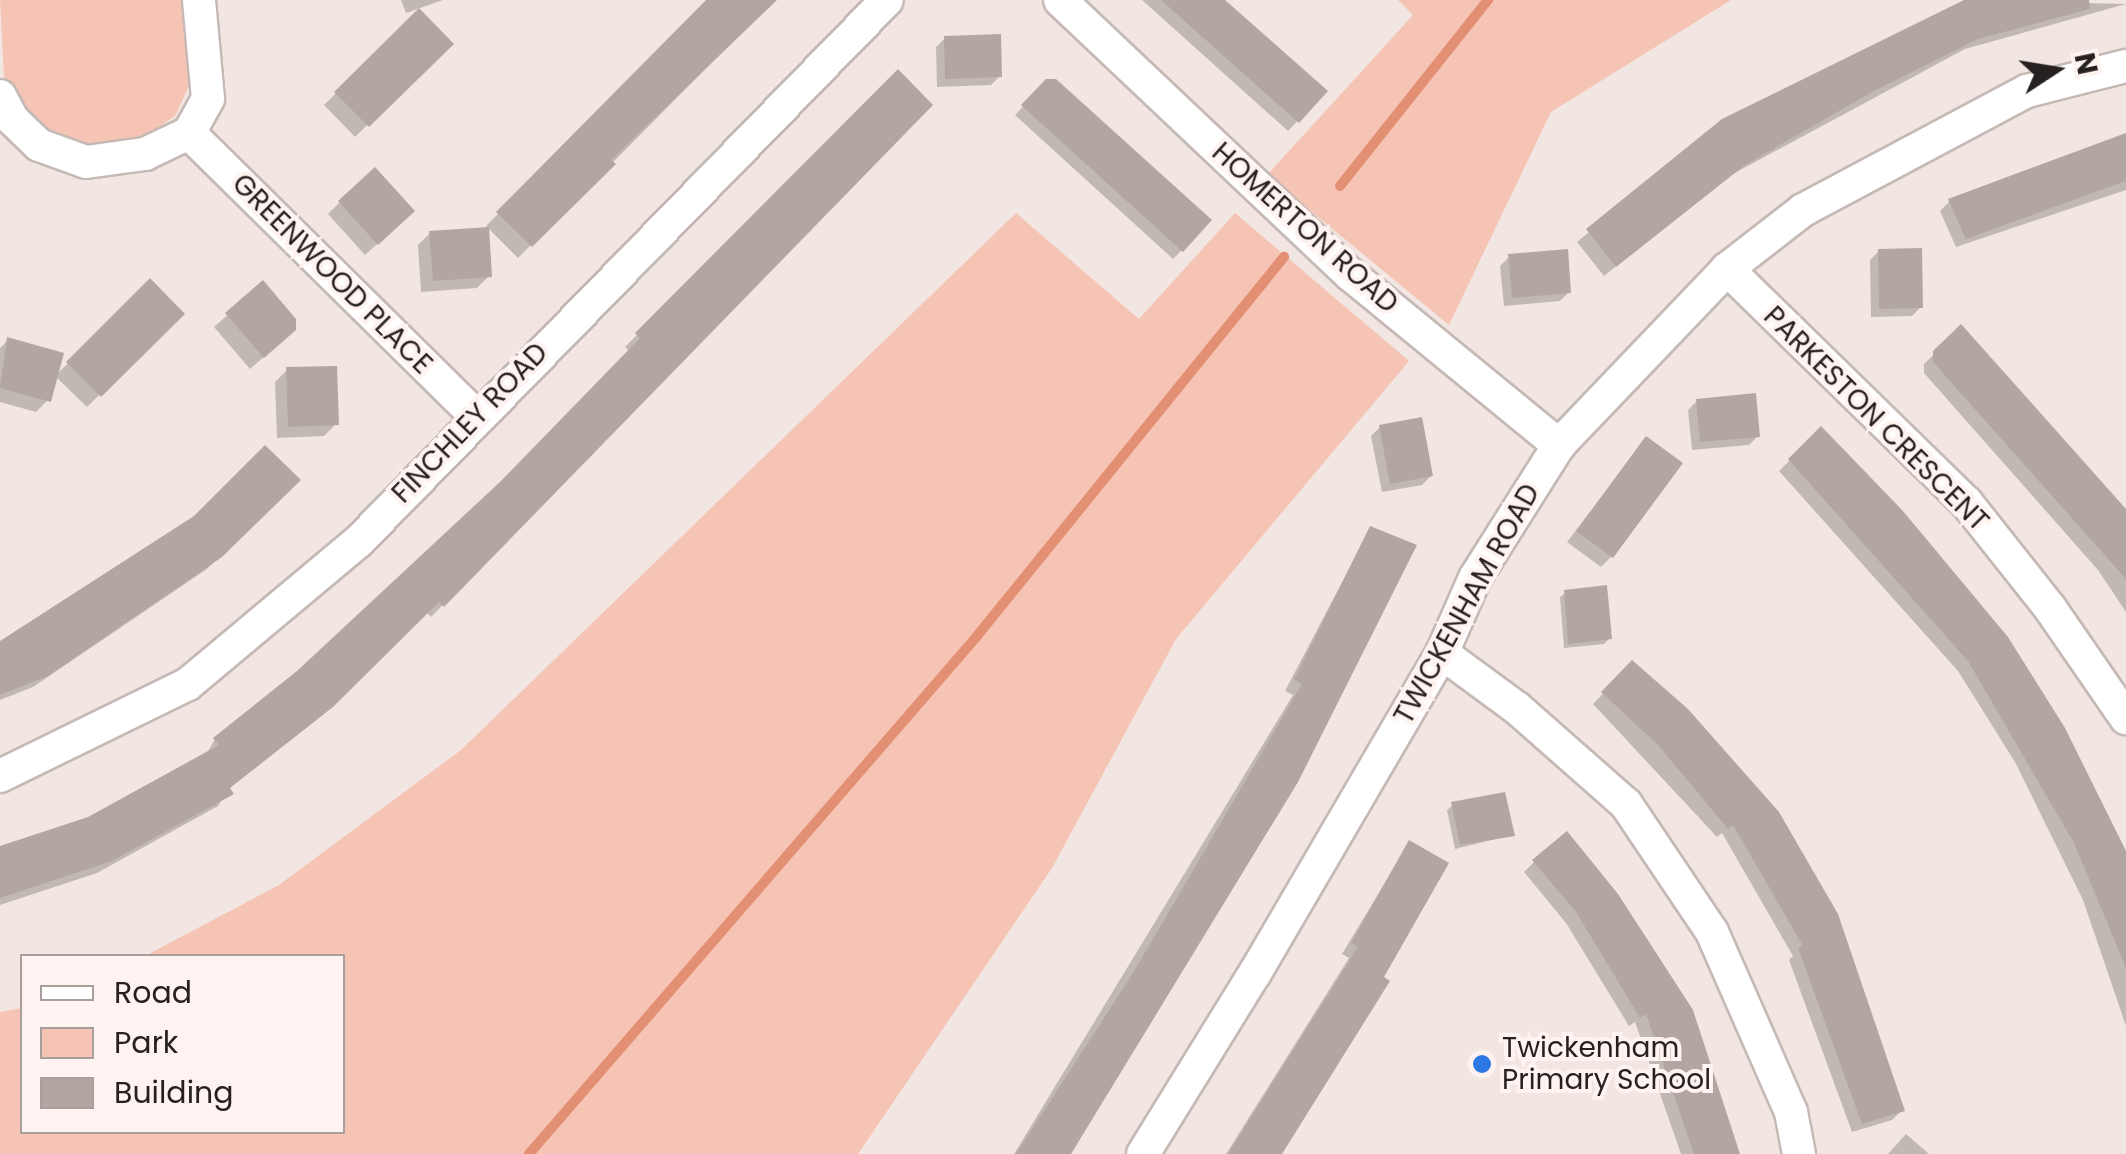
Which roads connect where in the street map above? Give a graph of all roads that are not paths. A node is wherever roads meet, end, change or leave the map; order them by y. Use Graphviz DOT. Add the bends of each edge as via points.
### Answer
graph roads {
  1 [pos="199,0"];
  2 [pos="887,0"];
  3 [pos="1060,0"];
  4 [pos="2126,66"];
  5 [pos="0,96"];
  6 [pos="189,133"];
  7 [pos="1727,269"];
  8 [pos="475,416"];
  9 [pos="1559,445"];
  10 [pos="1442,653"];
  11 [pos="2126,718"];
  12 [pos="0,776"];
  13 [pos="1143,1154"];
  14 [pos="1799,1154"];
  1 -- 6 [label="street" via="208,99"];
  2 -- 8 [label="street, FINCHLEY ROAD"];
  3 -- 9 [label="street, HOMERTON ROAD" via="1352,275"];
  4 -- 7 [label="street, TWICKENHAM ROAD" via="2027,92 1880,165 1803,210"];
  5 -- 6 [label="street" via="12,120 39,146 86,162 145,154"];
  6 -- 8 [label="street, GREENWOOD PLACE"];
  7 -- 9 [label="street, TWICKENHAM ROAD"];
  7 -- 11 [label="street, PARKESTON CRESCENT" via="1966,502"];
  8 -- 12 [label="street, FINCHLEY ROAD" via="358,542 188,684"];
  9 -- 10 [label="street, TWICKENHAM ROAD" via="1475,578"];
  10 -- 13 [label="street, TWICKENHAM ROAD"];
  10 -- 14 [label="street" via="1517,708 1626,804 1712,932 1791,1112"];
}
